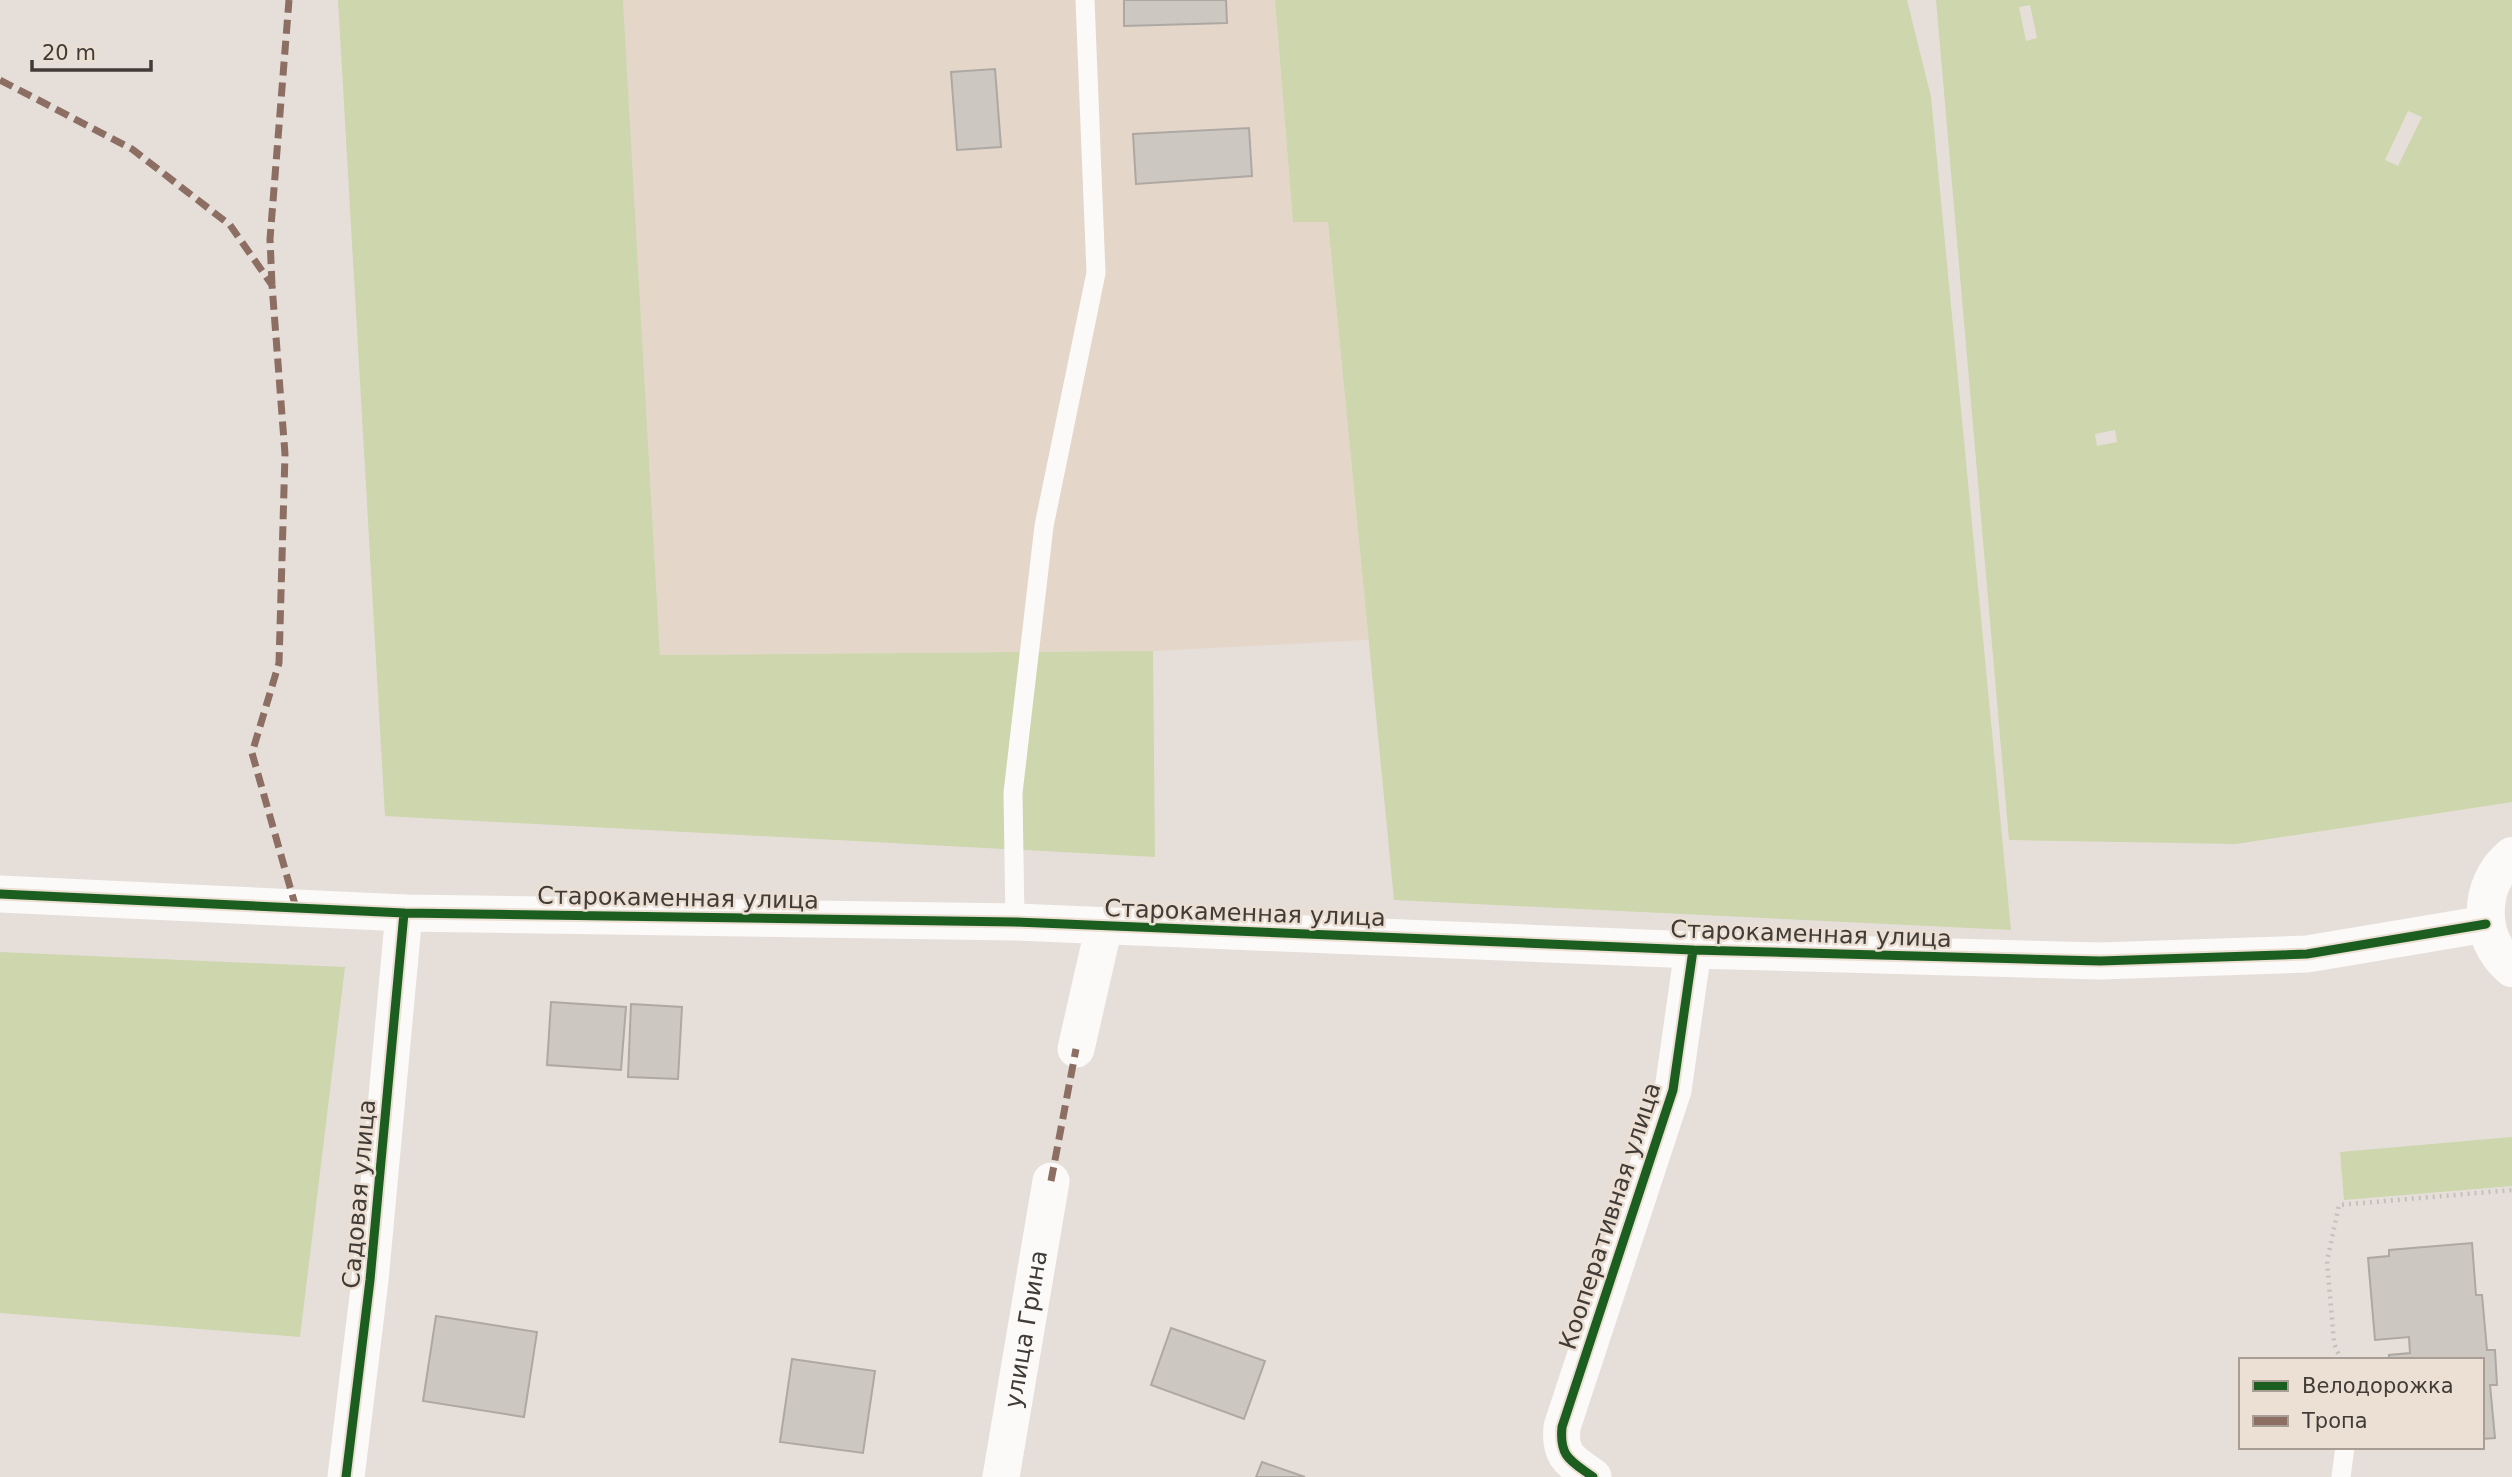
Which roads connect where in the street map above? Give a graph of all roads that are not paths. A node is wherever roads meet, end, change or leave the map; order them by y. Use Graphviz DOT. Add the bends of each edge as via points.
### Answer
graph roads {
  1 [pos="1085,0"];
  2 [pos="2512,856"];
  3 [pos="0,894"];
  4 [pos="404,913"];
  5 [pos="1015,922"];
  6 [pos="2486,924"];
  7 [pos="1104,926"];
  8 [pos="1693,950"];
  9 [pos="2512,968"];
  10 [pos="1076,1049"];
  11 [pos="1051,1181"];
  12 [pos="2345,1449"];
  13 [pos="346,1477"];
  14 [pos="1001,1477"];
  15 [pos="1593,1477"];
  16 [pos="2341,1477"];
  1 -- 5 [label="lane" via="1096,273 1044,526 1013,793"];
  2 -- 6 [label="street" via="2491,881"];
  3 -- 4 [label="street, Старокаменная улица"];
  4 -- 5 [label="street, Старокаменная улица"];
  4 -- 13 [label="street, Садовая улица" via="370,1280"];
  5 -- 7 [label="street, Старокаменная улица"];
  6 -- 8 [label="street, Старокаменная улица" via="2308,954 2100,961"];
  6 -- 9 [label="street" via="2496,951"];
  7 -- 8 [label="street, Старокаменная улица"];
  7 -- 10 [label="street"];
  8 -- 15 [label="street, Кооперативная улица" via="1673,1090 1562,1427 1563,1451"];
  11 -- 14 [label="street, улица Грина"];
  12 -- 16 [label="lane"];
}
